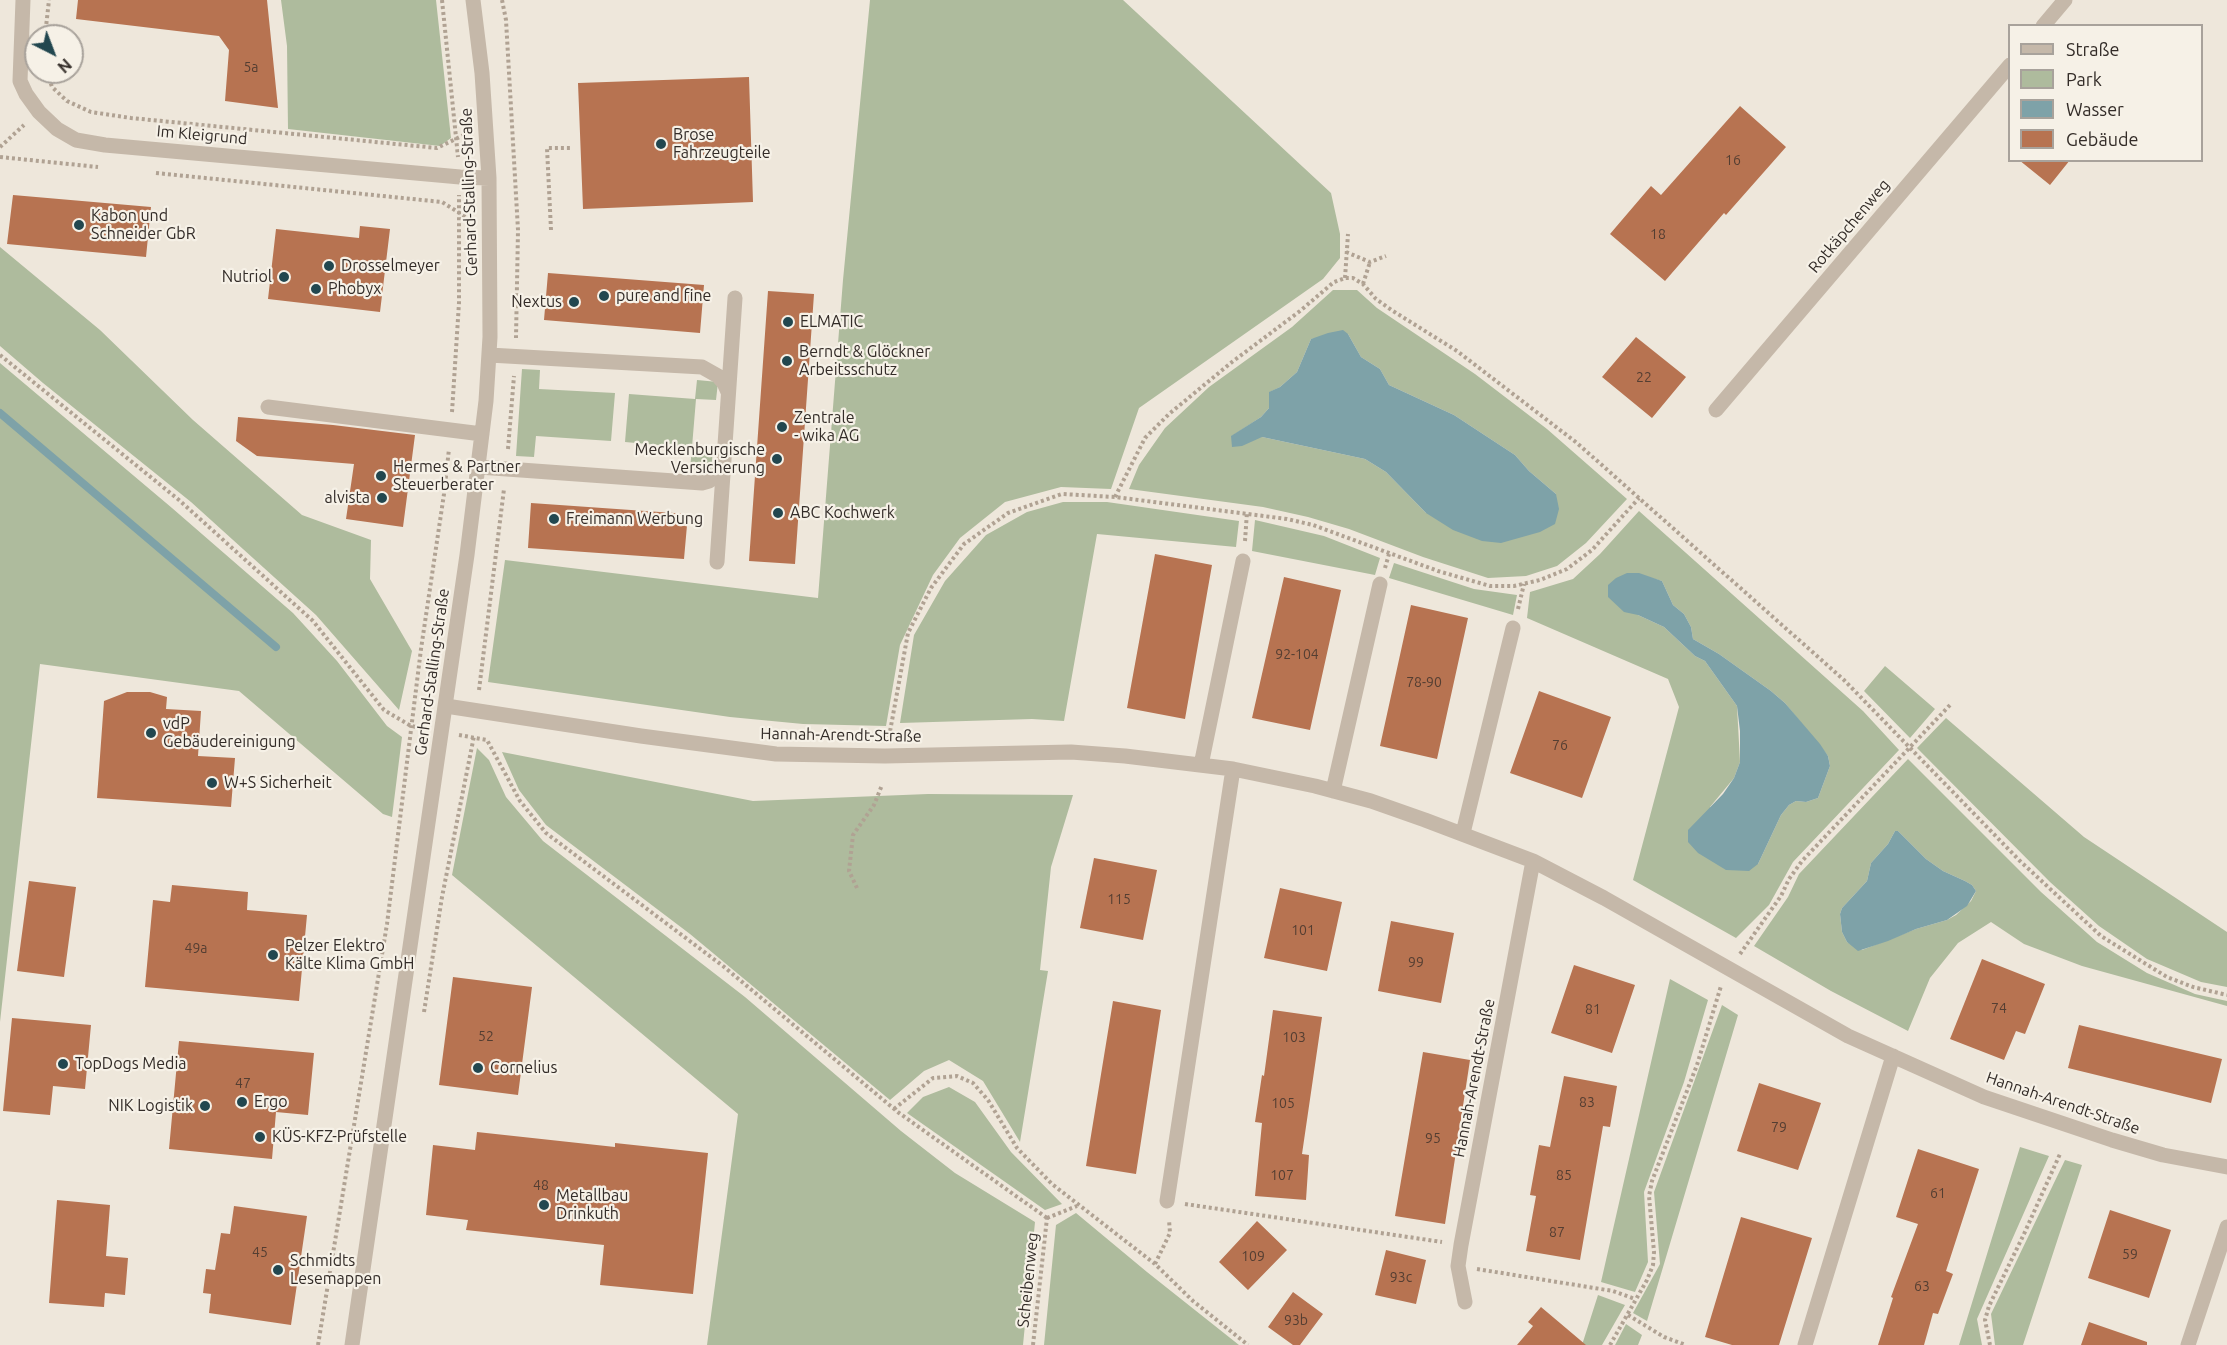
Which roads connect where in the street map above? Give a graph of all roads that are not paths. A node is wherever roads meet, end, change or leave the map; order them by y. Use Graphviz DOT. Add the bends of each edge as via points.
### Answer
graph roads {
  1 [pos="23,0"];
  2 [pos="473,0"];
  3 [pos="2065,0"];
  4 [pos="2045,24"];
  5 [pos="2008,67"];
  6 [pos="489,178"];
  7 [pos="735,298"];
  8 [pos="489,355"];
  9 [pos="728,392"];
  10 [pos="268,407"];
  11 [pos="1716,410"];
  12 [pos="482,434"];
  13 [pos="723,464"];
  14 [pos="479,467"];
  15 [pos="1243,561"];
  16 [pos="717,562"];
  17 [pos="1380,584"];
  18 [pos="1513,628"];
  19 [pos="446,706"];
  20 [pos="1202,765"];
  21 [pos="1233,769"];
  22 [pos="1333,791"];
  23 [pos="1463,833"];
  24 [pos="1533,861"];
  25 [pos="1893,1056"];
  26 [pos="2227,1167"];
  27 [pos="1167,1201"];
  28 [pos="2227,1227"];
  29 [pos="1464,1302"];
  30 [pos="352,1345"];
  31 [pos="1805,1345"];
  32 [pos="2188,1345"];
  1 -- 6 [label="street, Im Kleigrund" via="20,81 39,112 76,140"];
  2 -- 6 [label="street, Gerhard-Stalling-Straße"];
  3 -- 4 [label="street"];
  5 -- 11 [label="street, Rotkäpchenweg"];
  6 -- 8 [label="street, Gerhard-Stalling-Straße"];
  7 -- 9 [label="street"];
  8 -- 9 [label="street" via="702,367 718,376"];
  8 -- 12 [label="street, Gerhard-Stalling-Straße"];
  9 -- 13 [label="street"];
  10 -- 12 [label="street"];
  12 -- 14 [label="street, Gerhard-Stalling-Straße"];
  13 -- 14 [label="street" via="717,475 702,483"];
  13 -- 16 [label="street"];
  14 -- 19 [label="street, Gerhard-Stalling-Straße"];
  15 -- 20 [label="street"];
  17 -- 22 [label="street"];
  18 -- 23 [label="street"];
  19 -- 20 [label="street, Hannah-Arendt-Straße" via="734,749 818,756 1071,752"];
  19 -- 30 [label="street, Gerhard-Stalling-Straße"];
  20 -- 21 [label="street, Hannah-Arendt-Straße"];
  21 -- 22 [label="street, Hannah-Arendt-Straße"];
  21 -- 27 [label="street"];
  22 -- 23 [label="street, Hannah-Arendt-Straße"];
  23 -- 24 [label="street, Hannah-Arendt-Straße"];
  24 -- 25 [label="street, Hannah-Arendt-Straße" via="1848,1036"];
  24 -- 29 [label="street, Hannah-Arendt-Straße" via="1461,1245 1458,1266"];
  25 -- 26 [label="street, Hannah-Arendt-Straße" via="1984,1096 2049,1119 2163,1155"];
  25 -- 31 [label="street"];
  28 -- 32 [label="street"];
}
